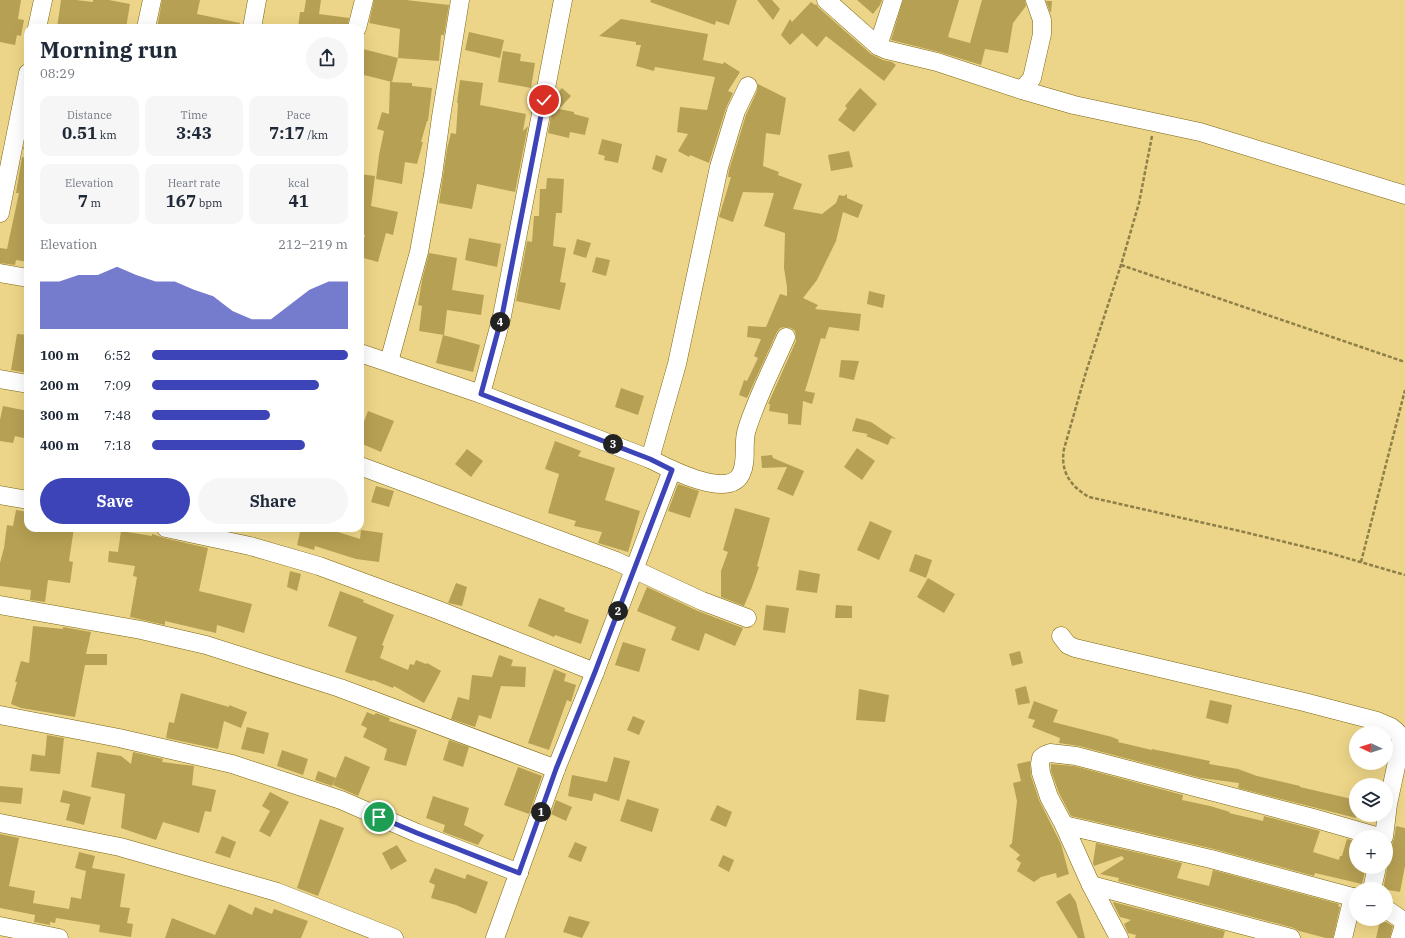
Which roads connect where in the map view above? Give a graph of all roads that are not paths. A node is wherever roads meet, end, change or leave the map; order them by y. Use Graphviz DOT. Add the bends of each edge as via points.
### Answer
graph roads {
  1 [pos="42,0"];
  2 [pos="152,0"];
  3 [pos="257,0"];
  4 [pos="364,0"];
  5 [pos="460,0"];
  6 [pos="563,0"];
  7 [pos="826,0"];
  8 [pos="893,0"];
  9 [pos="1035,0"];
  10 [pos="38,24"];
  11 [pos="147,24"];
  12 [pos="253,24"];
  13 [pos="358,24"];
  14 [pos="878,46"];
  15 [pos="748,86"];
  16 [pos="1022,90"];
  17 [pos="24,93"];
  18 [pos="1405,195"];
  19 [pos="0,213"];
  20 [pos="0,273"];
  21 [pos="24,277"];
  22 [pos="786,337"];
  23 [pos="364,354"];
  24 [pos="389,362"];
  25 [pos="0,379"];
  26 [pos="24,383"];
  27 [pos="481,394"];
  28 [pos="650,459"];
  29 [pos="364,467"];
  30 [pos="672,470"];
  31 [pos="0,495"];
  32 [pos="24,499"];
  33 [pos="185,532"];
  34 [pos="634,568"];
  35 [pos="0,605"];
  36 [pos="747,618"];
  37 [pos="1061,636"];
  38 [pos="595,672"];
  39 [pos="0,715"];
  40 [pos="556,769"];
  41 [pos="0,823"];
  42 [pos="1064,824"];
  43 [pos="1355,830"];
  44 [pos="1385,830"];
  45 [pos="519,873"];
  46 [pos="1091,885"];
  47 [pos="1349,895"];
  48 [pos="1393,914"];
  49 [pos="1349,918"];
  50 [pos="1405,922"];
  51 [pos="0,926"];
  52 [pos="58,938"];
  53 [pos="394,938"];
  54 [pos="495,938"];
  55 [pos="1119,938"];
  56 [pos="1291,938"];
  57 [pos="1343,938"];
  58 [pos="1400,938"];
  1 -- 10 [label="street"];
  2 -- 11 [label="street"];
  3 -- 12 [label="street"];
  4 -- 13 [label="street"];
  5 -- 24 [label="street" via="433,175 418,252"];
  6 -- 27 [label="street" via="502,316"];
  7 -- 14 [label="street"];
  8 -- 14 [label="street"];
  9 -- 16 [label="street" via="1042,20 1042,34 1032,78"];
  14 -- 16 [label="street"];
  15 -- 28 [label="street" via="736,111 719,167 677,364"];
  16 -- 18 [label="street" via="1074,105 1200,132"];
  17 -- 19 [label="street"];
  20 -- 21 [label="street"];
  22 -- 30 [label="street" via="746,431 744,465 737,480 726,484 703,482"];
  23 -- 24 [label="street"];
  24 -- 27 [label="street"];
  25 -- 26 [label="street"];
  27 -- 28 [label="street"];
  28 -- 30 [label="street"];
  29 -- 34 [label="street"];
  30 -- 34 [label="street"];
  31 -- 32 [label="street"];
  33 -- 38 [label="street" via="250,546 319,566"];
  34 -- 36 [label="street" via="702,601"];
  34 -- 38 [label="street"];
  35 -- 40 [label="street" via="141,630 206,646 340,688"];
  37 -- 44 [label="street" via="1068,645 1075,648 1304,702 1391,727 1400,736 1401,743"];
  38 -- 40 [label="street"];
  39 -- 45 [label="street" via="119,738 232,764 341,800"];
  40 -- 45 [label="street"];
  41 -- 53 [label="street" via="120,846 277,892"];
  42 -- 43 [label="street" via="1049,797 1041,774 1041,758 1050,753 1076,756"];
  42 -- 46 [label="street"];
  42 -- 47 [label="street"];
  45 -- 54 [label="street"];
  46 -- 55 [label="street"];
  46 -- 56 [label="street"];
  48 -- 50 [label="street"];
  49 -- 57 [label="street"];
  50 -- 58 [label="street"];
  51 -- 52 [label="street"];
}
